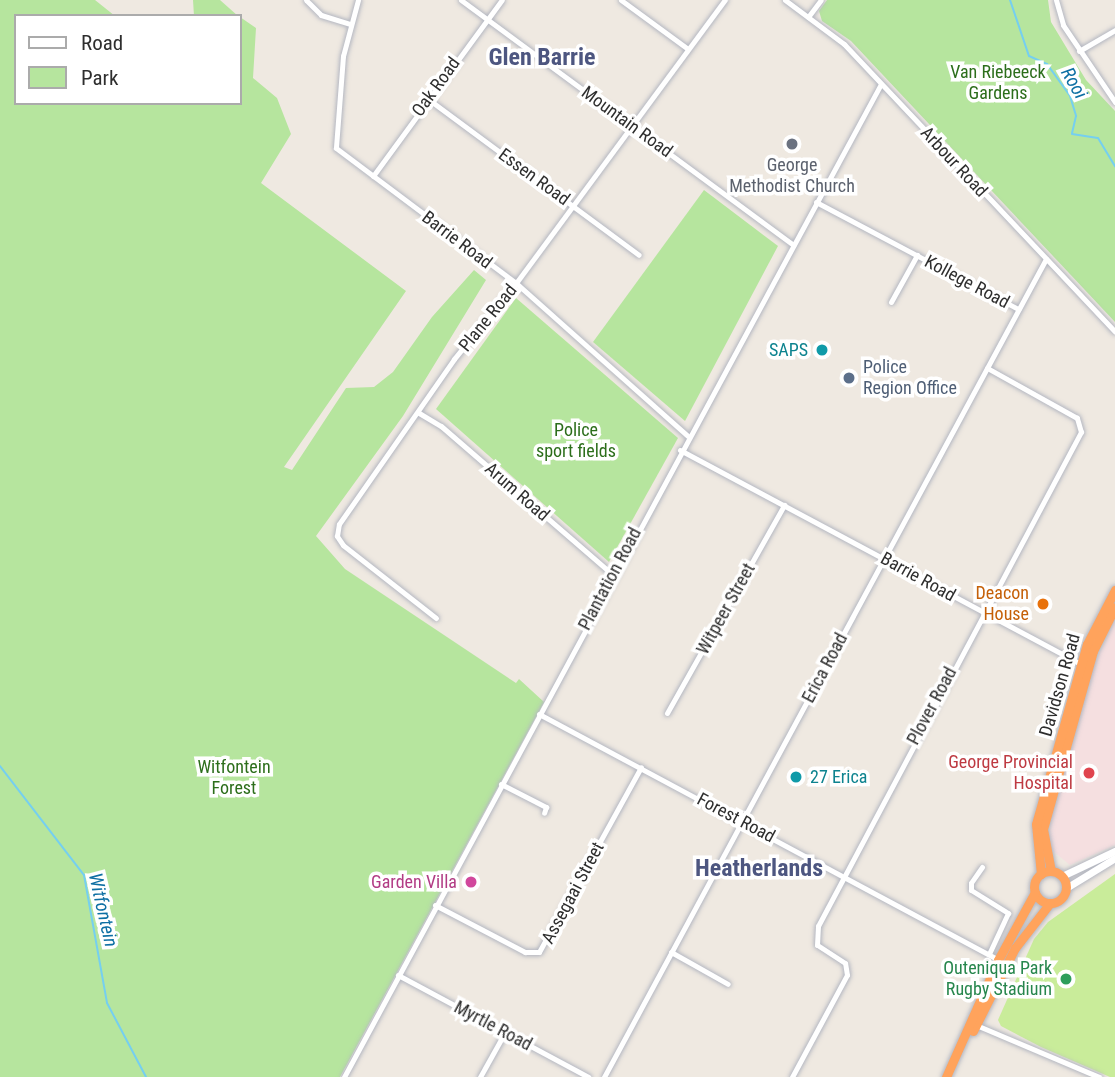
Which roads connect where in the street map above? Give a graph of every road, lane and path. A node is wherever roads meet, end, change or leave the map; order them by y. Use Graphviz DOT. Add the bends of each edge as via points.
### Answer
graph roads {
  1 [pos="306,0"];
  2 [pos="358,0"];
  3 [pos="461,0"];
  4 [pos="502,0"];
  5 [pos="621,0"];
  6 [pos="725,0"];
  7 [pos="785,0"];
  8 [pos="821,0"];
  9 [pos="1056,0"];
  10 [pos="808,17"];
  11 [pos="487,19"];
  12 [pos="350,24"];
  13 [pos="1115,30"];
  14 [pos="688,50"];
  15 [pos="1079,51"];
  16 [pos="881,84"];
  17 [pos="428,99"];
  18 [pos="1115,102"];
  19 [pos="632,127"];
  20 [pos="373,176"];
  21 [pos="816,202"];
  22 [pos="574,206"];
  23 [pos="793,245"];
  24 [pos="639,255"];
  25 [pos="917,255"];
  26 [pos="1046,259"];
  27 [pos="516,283"];
  28 [pos="891,302"];
  29 [pos="1018,309"];
  30 [pos="1115,332"];
  31 [pos="987,368"];
  32 [pos="419,413"];
  33 [pos="688,436"];
  34 [pos="680,450"];
  35 [pos="784,505"];
  36 [pos="884,558"];
  37 [pos="612,574"];
  38 [pos="1115,590"];
  39 [pos="1115,607"];
  40 [pos="982,612"];
  41 [pos="436,618"];
  42 [pos="1085,666"];
  43 [pos="667,713"];
  44 [pos="539,714"];
  45 [pos="641,767"];
  46 [pos="501,784"];
  47 [pos="544,813"];
  48 [pos="741,821"];
  49 [pos="1115,851"];
  50 [pos="1115,858"];
  51 [pos="982,867"];
  52 [pos="1046,873"];
  53 [pos="1062,876"];
  54 [pos="847,878"];
  55 [pos="1066,888"];
  56 [pos="1035,892"];
  57 [pos="1050,903"];
  58 [pos="435,905"];
  59 [pos="671,952"];
  60 [pos="989,954"];
  61 [pos="1002,962"];
  62 [pos="398,975"];
  63 [pos="728,984"];
  64 [pos="973,1024"];
  65 [pos="505,1032"];
  66 [pos="947,1076"];
  67 [pos="344,1077"];
  68 [pos="480,1077"];
  69 [pos="588,1077"];
  70 [pos="604,1077"];
  71 [pos="792,1077"];
  72 [pos="1099,1077"];
  1 -- 12 [label="street" via="321,15"];
  2 -- 12 [label="street, Barrie Road"];
  3 -- 11 [label="street, Mountain Road"];
  4 -- 11 [label="street, Oak Road"];
  5 -- 14 [label="street"];
  6 -- 14 [label="street, Plane Road"];
  7 -- 10 [label="street, Arbour Road"];
  8 -- 10 [label="street"];
  9 -- 15 [label="street" via="1060,20"];
  10 -- 16 [label="street, Arbour Road" via="844,44"];
  11 -- 17 [label="street, Oak Road"];
  11 -- 19 [label="street, Mountain Road"];
  12 -- 20 [label="street, Barrie Road" via="334,144"];
  13 -- 15 [label="street"];
  14 -- 19 [label="street, Plane Road"];
  15 -- 18 [label="street"];
  16 -- 21 [label="street, Plantation Road"];
  16 -- 26 [label="street, Arbour Road"];
  17 -- 20 [label="street, Oak Road"];
  17 -- 22 [label="street, Essen Road"];
  19 -- 22 [label="street, Plane Road"];
  19 -- 23 [label="street, Mountain Road"];
  20 -- 27 [label="street, Barrie Road"];
  21 -- 23 [label="street, Plantation Road"];
  21 -- 25 [label="street, Kollege Road"];
  22 -- 24 [label="street, Essen Road"];
  22 -- 27 [label="street, Plane Road"];
  23 -- 33 [label="street, Plantation Road"];
  25 -- 28 [label="street, Kollege Road"];
  25 -- 29 [label="street, Kollege Road"];
  26 -- 29 [label="street, Erica Road"];
  26 -- 30 [label="street, Arbour Road"];
  27 -- 32 [label="street, Plane Road" via="474,333"];
  27 -- 33 [label="street, Barrie Road"];
  29 -- 31 [label="street, Erica Road"];
  31 -- 36 [label="street, Erica Road"];
  31 -- 40 [label="street, Plover Road" via="1073,415 1082,427"];
  32 -- 37 [label="street, Arum Road" via="441,426"];
  32 -- 41 [label="street, Plane Road" via="342,520 337,536"];
  33 -- 34 [label="street, Plantation Road"];
  34 -- 35 [label="street, Barrie Road"];
  34 -- 37 [label="street, Plantation Road"];
  35 -- 36 [label="street, Barrie Road"];
  35 -- 43 [label="street, Witpeer Street"];
  36 -- 40 [label="street, Barrie Road"];
  36 -- 48 [label="street, Erica Road"];
  37 -- 44 [label="street, Plantation Road"];
  38 -- 42 [label="highway, Davidson Road" via="1094,626"];
  39 -- 42 [label="highway, Davidson Road"];
  40 -- 42 [label="street, Barrie Road"];
  40 -- 54 [label="street, Plover Road"];
  42 -- 52 [label="highway, Davidson Road" via="1035,828"];
  44 -- 45 [label="street, Forest Road"];
  44 -- 46 [label="street, Plantation Road"];
  45 -- 48 [label="street, Forest Road"];
  45 -- 58 [label="street, Assegaai Street" via="539,952 525,952"];
  46 -- 47 [label="street" via="546,807"];
  46 -- 58 [label="street, Plantation Road"];
  48 -- 54 [label="street, Forest Road"];
  48 -- 59 [label="street, Erica Road"];
  49 -- 53 [label="street"];
  50 -- 55 [label="street"];
  51 -- 60 [label="street" via="971,890 1008,914"];
  52 -- 53 [label="highway"];
  52 -- 56 [label="highway"];
  53 -- 55 [label="highway"];
  54 -- 60 [label="street, Forest Road"];
  54 -- 71 [label="street, Plover Road" via="815,937 820,948 845,963 848,975"];
  55 -- 57 [label="highway" via="1061,899"];
  56 -- 57 [label="highway"];
  56 -- 61 [label="highway"];
  57 -- 61 [label="highway"];
  58 -- 62 [label="street, Plantation Road"];
  59 -- 63 [label="street"];
  59 -- 70 [label="street, Erica Road"];
  60 -- 61 [label="street, Forest Road"];
  61 -- 64 [label="highway"];
  62 -- 65 [label="street, Myrtle Road"];
  62 -- 67 [label="street, Plantation Road"];
  64 -- 66 [label="highway"];
  64 -- 72 [label="street"];
  65 -- 68 [label="street"];
  65 -- 69 [label="street, Myrtle Road"];
}
